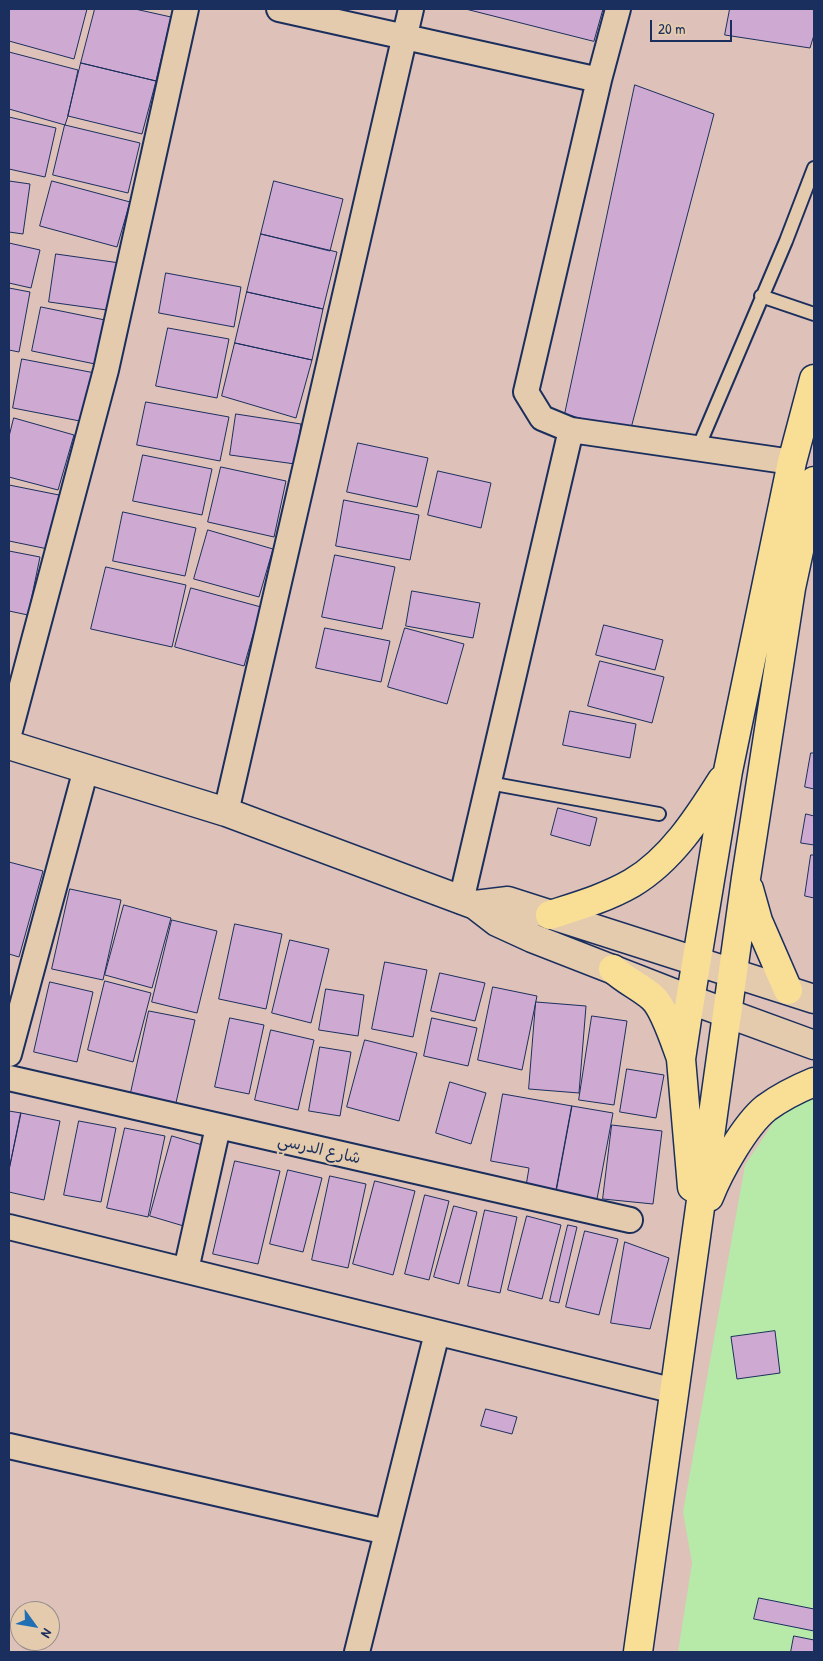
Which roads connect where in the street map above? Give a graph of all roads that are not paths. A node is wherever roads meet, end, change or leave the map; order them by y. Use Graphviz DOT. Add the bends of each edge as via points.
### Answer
graph roads {
  1 [pos="186,9"];
  2 [pos="279,9"];
  3 [pos="411,9"];
  4 [pos="618,9"];
  5 [pos="405,36"];
  6 [pos="599,80"];
  7 [pos="814,168"];
  8 [pos="762,296"];
  9 [pos="814,314"];
  10 [pos="814,379"];
  11 [pos="571,430"];
  12 [pos="698,448"];
  13 [pos="792,462"];
  14 [pos="814,481"];
  15 [pos="9,734"];
  16 [pos="9,745"];
  17 [pos="86,769"];
  18 [pos="728,771"];
  19 [pos="489,782"];
  20 [pos="226,812"];
  21 [pos="659,814"];
  22 [pos="746,878"];
  23 [pos="468,903"];
  24 [pos="550,915"];
  25 [pos="697,961"];
  26 [pos="613,969"];
  27 [pos="733,973"];
  28 [pos="788,990"];
  29 [pos="814,999"];
  30 [pos="691,1000"];
  31 [pos="727,1014"];
  32 [pos="814,1045"];
  33 [pos="9,1054"];
  34 [pos="682,1059"];
  35 [pos="9,1078"];
  36 [pos="814,1082"];
  37 [pos="218,1127"];
  38 [pos="630,1220"];
  39 [pos="9,1227"];
  40 [pos="696,1236"];
  41 [pos="186,1270"];
  42 [pos="437,1332"];
  43 [pos="675,1391"];
  44 [pos="9,1446"];
  45 [pos="387,1532"];
  46 [pos="357,1652"];
  47 [pos="638,1652"];
  1 -- 15 [label="street" via="106,370"];
  2 -- 5 [label="street"];
  3 -- 5 [label="street"];
  4 -- 6 [label="street"];
  5 -- 6 [label="street"];
  5 -- 20 [label="street"];
  6 -- 11 [label="street" via="526,392 542,418"];
  7 -- 8 [label="lane"];
  8 -- 9 [label="lane"];
  8 -- 12 [label="lane"];
  10 -- 13 [label="main road"];
  11 -- 12 [label="street"];
  11 -- 19 [label="street"];
  12 -- 13 [label="street"];
  13 -- 18 [label="main road"];
  14 -- 22 [label="main road" via="791,588"];
  16 -- 17 [label="street"];
  17 -- 20 [label="street"];
  17 -- 33 [label="street"];
  18 -- 24 [label="main road" via="692,824 656,866 608,895"];
  18 -- 25 [label="main road"];
  19 -- 21 [label="lane"];
  19 -- 23 [label="street"];
  20 -- 23 [label="street"];
  22 -- 27 [label="main road"];
  22 -- 28 [label="main road" via="758,921"];
  23 -- 24 [label="street" via="508,901"];
  23 -- 26 [label="street" via="497,922 532,938"];
  24 -- 25 [label="street"];
  25 -- 27 [label="street"];
  25 -- 30 [label="main road"];
  26 -- 30 [label="street"];
  26 -- 34 [label="main road" via="654,998 669,1024"];
  27 -- 28 [label="street"];
  27 -- 31 [label="main road"];
  28 -- 29 [label="street"];
  30 -- 31 [label="street"];
  30 -- 34 [label="main road"];
  31 -- 32 [label="street"];
  31 -- 40 [label="main road"];
  34 -- 40 [label="main road"];
  35 -- 37 [label="street, شارع الدرسي"];
  36 -- 40 [label="main road" via="794,1090 765,1109 744,1133 710,1194"];
  37 -- 38 [label="street, شارع الدرسي"];
  37 -- 41 [label="street"];
  39 -- 41 [label="street"];
  40 -- 43 [label="main road"];
  41 -- 42 [label="street"];
  42 -- 43 [label="street"];
  42 -- 45 [label="street"];
  43 -- 47 [label="main road"];
  44 -- 45 [label="street"];
  45 -- 46 [label="street"];
}
